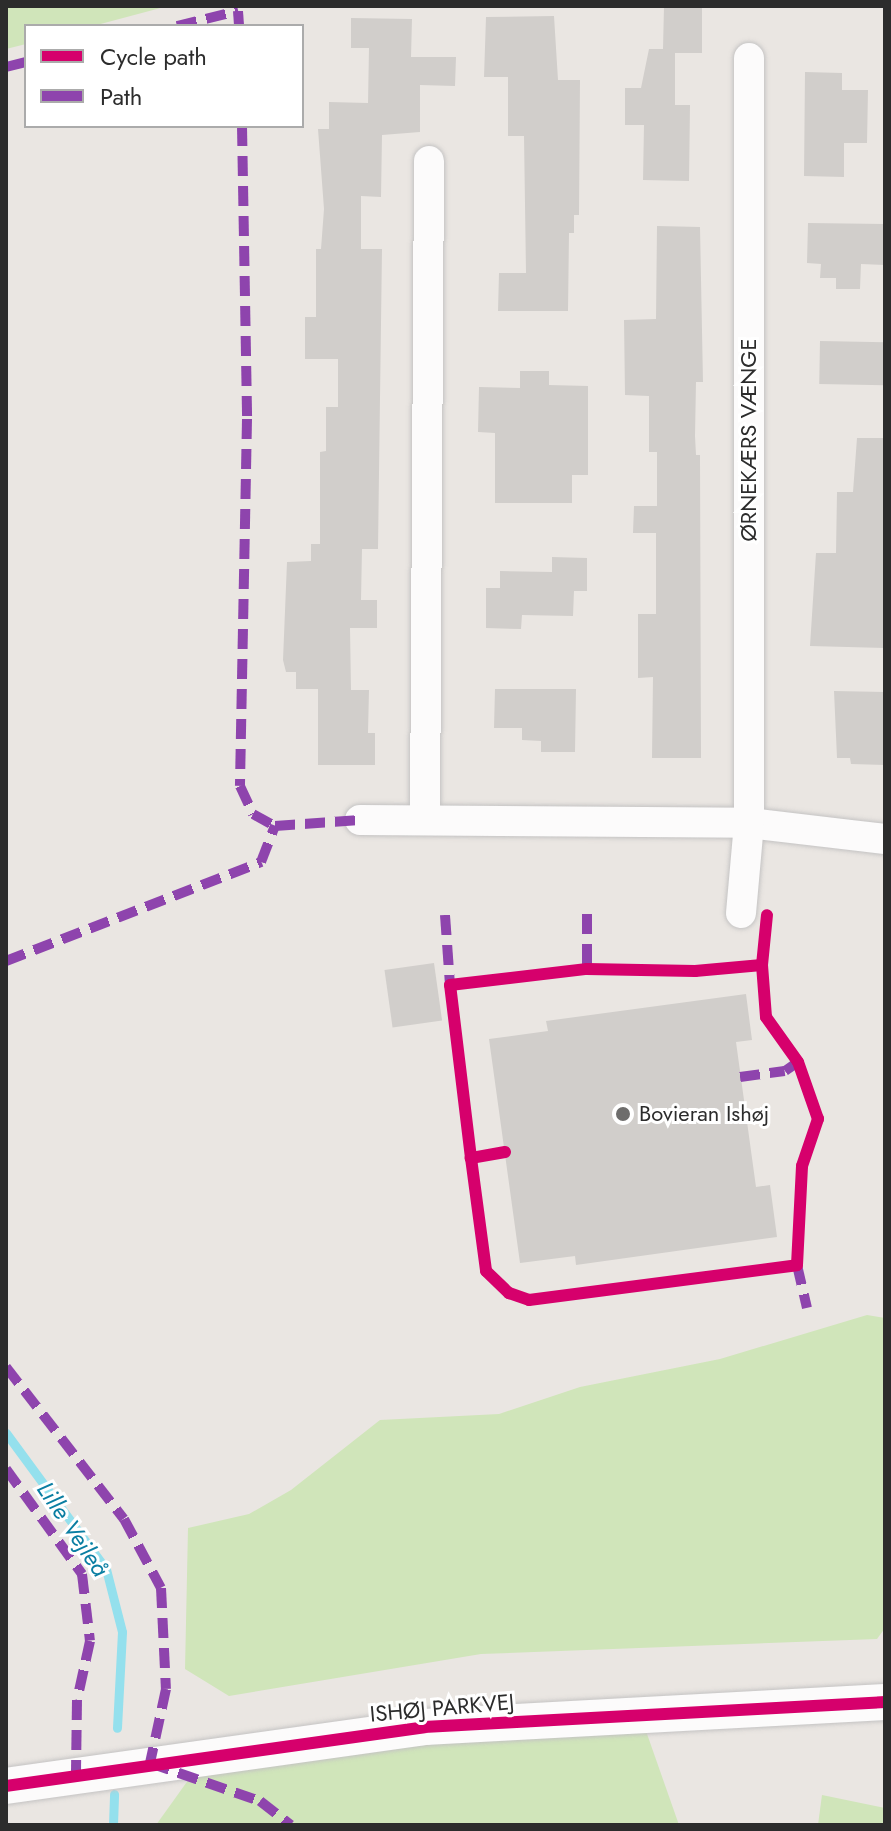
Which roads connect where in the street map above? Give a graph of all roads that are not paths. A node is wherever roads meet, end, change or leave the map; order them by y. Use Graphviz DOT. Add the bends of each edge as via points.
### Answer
graph roads {
  1 [pos="749,58"];
  2 [pos="429,161"];
  3 [pos="425,817"];
  4 [pos="360,820"];
  5 [pos="749,823"];
  6 [pos="885,839"];
  7 [pos="741,913"];
  8 [pos="885,1702"];
  9 [pos="6,1786"];
  1 -- 5 [label="street, ØRNEKÆRS VÆNGE"];
  2 -- 3 [label="street"];
  3 -- 4 [label="street"];
  3 -- 5 [label="street"];
  5 -- 6 [label="street"];
  5 -- 7 [label="street, ØRNEKÆRS VÆNGE"];
  8 -- 9 [label="street, ISHØJ PARKVEJ" via="424,1727"];
}
